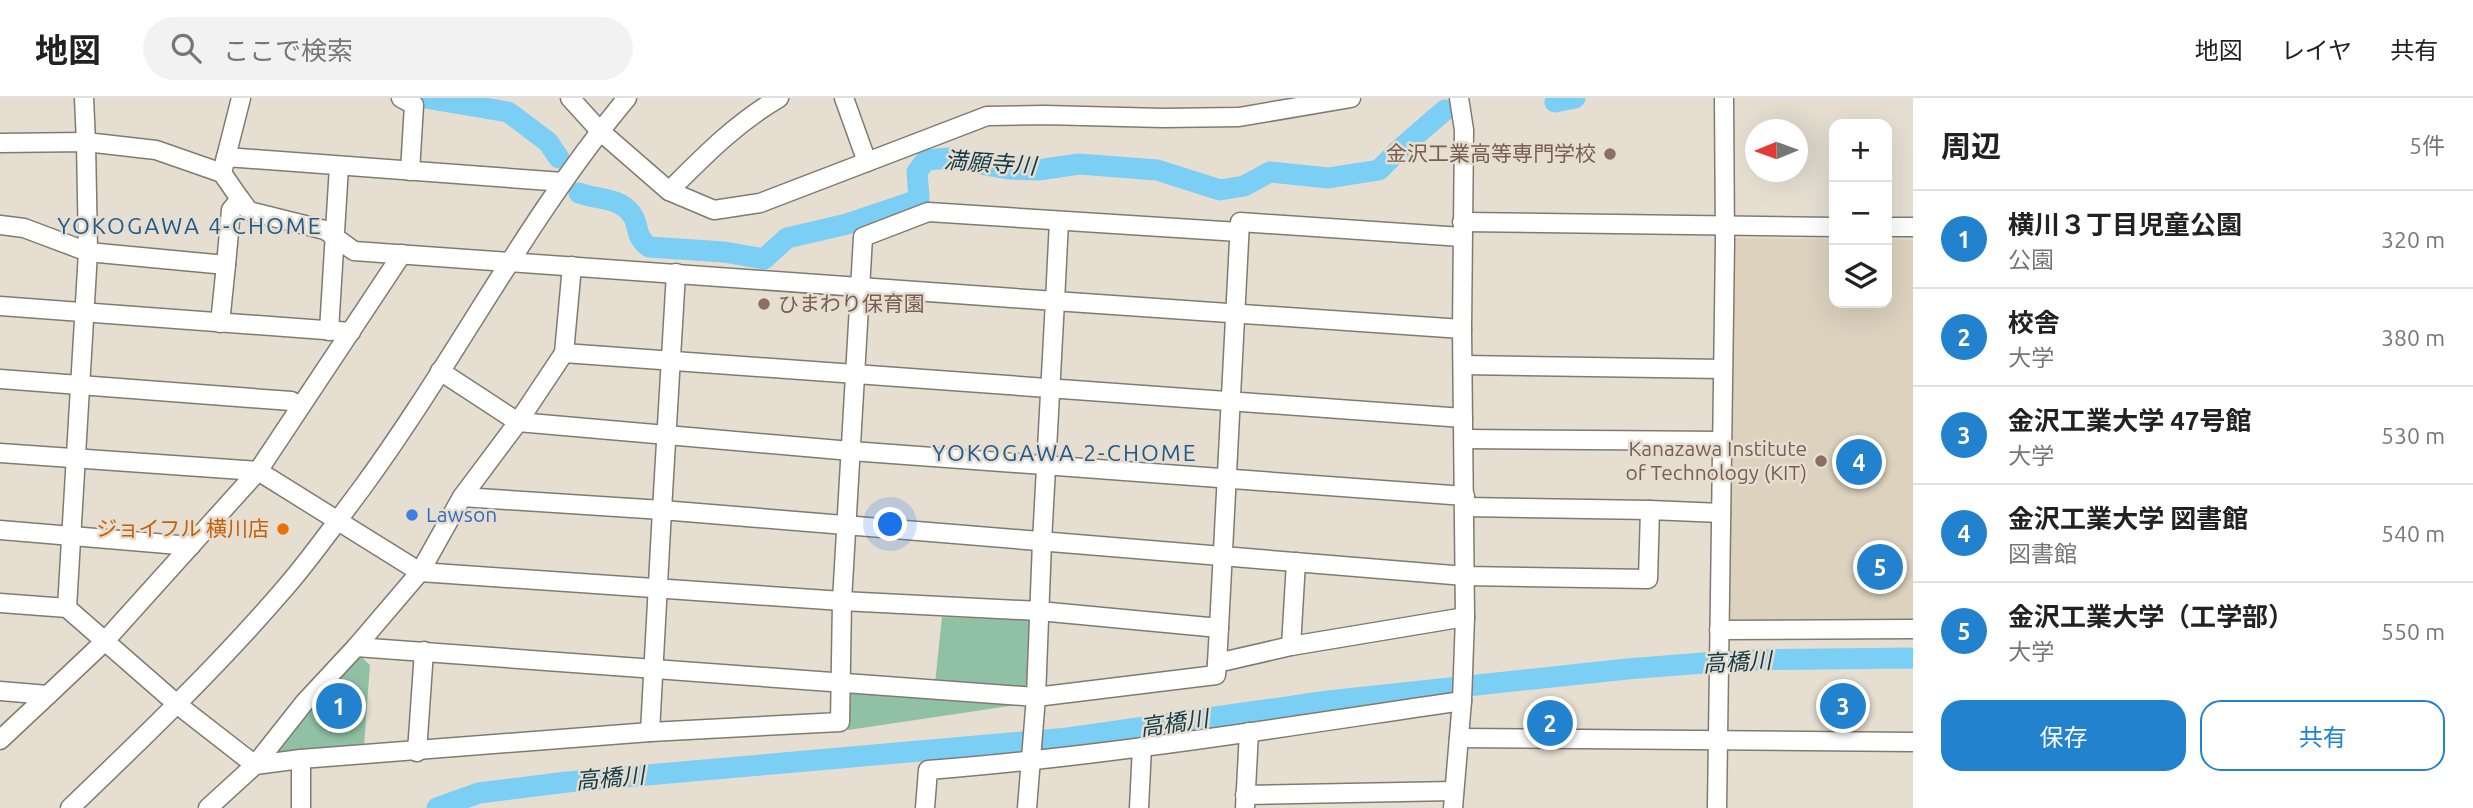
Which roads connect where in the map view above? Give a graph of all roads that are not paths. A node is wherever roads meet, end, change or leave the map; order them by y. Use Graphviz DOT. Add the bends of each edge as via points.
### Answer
graph roads {
  1 [pos="84,98"];
  2 [pos="241,98"];
  3 [pos="401,98"];
  4 [pos="570,98"];
  5 [pos="627,98"];
  6 [pos="779,98"];
  7 [pos="844,98"];
  8 [pos="1240,98"];
  9 [pos="1351,98"];
  10 [pos="1459,98"];
  11 [pos="1724,98"];
  12 [pos="1044,107"];
  13 [pos="1239,117"];
  14 [pos="600,131"];
  15 [pos="0,142"];
  16 [pos="86,142"];
  17 [pos="867,162"];
  18 [pos="224,165"];
  19 [pos="339,166"];
  20 [pos="410,171"];
  21 [pos="563,182"];
  22 [pos="669,191"];
  23 [pos="240,198"];
  24 [pos="1059,221"];
  25 [pos="0,225"];
  26 [pos="1725,225"];
  27 [pos="1829,227"];
  28 [pos="1892,227"];
  29 [pos="1913,227"];
  30 [pos="1462,230"];
  31 [pos="1239,232"];
  32 [pos="335,237"];
  33 [pos="88,252"];
  34 [pos="402,254"];
  35 [pos="509,263"];
  36 [pos="226,265"];
  37 [pos="572,266"];
  38 [pos="676,273"];
  39 [pos="859,286"];
  40 [pos="1055,301"];
  41 [pos="0,306"];
  42 [pos="84,313"];
  43 [pos="1236,314"];
  44 [pos="220,323"];
  45 [pos="1462,329"];
  46 [pos="329,331"];
  47 [pos="351,332"];
  48 [pos="564,353"];
  49 [pos="670,359"];
  50 [pos="1464,365"];
  51 [pos="1722,369"];
  52 [pos="440,371"];
  53 [pos="855,374"];
  54 [pos="0,379"];
  55 [pos="80,385"];
  56 [pos="1051,387"];
  57 [pos="1231,401"];
  58 [pos="301,406"];
  59 [pos="1463,418"];
  60 [pos="517,422"];
  61 [pos="667,434"];
  62 [pos="1464,439"];
  63 [pos="1722,441"];
  64 [pos="850,451"];
  65 [pos="0,453"];
  66 [pos="76,459"];
  67 [pos="1047,464"];
  68 [pos="258,471"];
  69 [pos="1227,477"];
  70 [pos="462,497"];
  71 [pos="1465,501"];
  72 [pos="662,510"];
  73 [pos="1650,510"];
  74 [pos="1721,513"];
  75 [pos="336,521"];
  76 [pos="847,526"];
  77 [pos="0,530"];
  78 [pos="72,536"];
  79 [pos="1042,542"];
  80 [pos="191,546"];
  81 [pos="1224,557"];
  82 [pos="1296,562"];
  83 [pos="419,572"];
  84 [pos="1465,576"];
  85 [pos="657,589"];
  86 [pos="842,601"];
  87 [pos="0,603"];
  88 [pos="68,608"];
  89 [pos="1039,611"];
  90 [pos="1465,617"];
  91 [pos="1219,628"];
  92 [pos="1913,629"];
  93 [pos="1719,630"];
  94 [pos="104,642"];
  95 [pos="1290,646"];
  96 [pos="356,648"];
  97 [pos="424,651"];
  98 [pos="1217,663"];
  99 [pos="653,668"];
  100 [pos="840,683"];
  101 [pos="0,691"];
  102 [pos="48,695"];
  103 [pos="1462,701"];
  104 [pos="1036,703"];
  105 [pos="178,705"];
  106 [pos="1249,732"];
  107 [pos="650,733"];
  108 [pos="1459,738"];
  109 [pos="0,740"];
  110 [pos="1718,741"];
  111 [pos="1913,742"];
  112 [pos="1142,747"];
  113 [pos="417,752"];
  114 [pos="301,759"];
  115 [pos="1032,762"];
  116 [pos="255,765"];
  117 [pos="1454,799"];
  118 [pos="1245,801"];
  119 [pos="70,808"];
  120 [pos="208,808"];
  121 [pos="301,808"];
  122 [pos="925,808"];
  123 [pos="1027,808"];
  124 [pos="1139,808"];
  125 [pos="1717,808"];
  1 -- 16 [label="street"];
  2 -- 18 [label="street"];
  3 -- 20 [label="street" via="414,105"];
  4 -- 14 [label="street"];
  5 -- 14 [label="street"];
  6 -- 22 [label="street" via="723,137"];
  7 -- 17 [label="street"];
  8 -- 13 [label="street"];
  9 -- 13 [label="street"];
  10 -- 30 [label="street" via="1464,130"];
  11 -- 26 [label="street"];
  12 -- 13 [label="street" via="1163,118"];
  12 -- 17 [label="street" via="986,116"];
  14 -- 21 [label="street"];
  14 -- 22 [label="street"];
  15 -- 16 [label="street"];
  16 -- 18 [label="street" via="156,150"];
  16 -- 33 [label="street"];
  17 -- 22 [label="street" via="799,190 714,210"];
  18 -- 19 [label="street"];
  18 -- 23 [label="street"];
  19 -- 20 [label="street"];
  19 -- 32 [label="street"];
  20 -- 21 [label="street"];
  21 -- 35 [label="street"];
  23 -- 32 [label="street" via="249,211 325,230"];
  23 -- 36 [label="street" via="231,210"];
  24 -- 31 [label="street"];
  24 -- 39 [label="street" via="929,212 863,237"];
  24 -- 40 [label="street"];
  25 -- 33 [label="street" via="24,228"];
  26 -- 27 [label="street"];
  26 -- 30 [label="street"];
  26 -- 51 [label="street"];
  28 -- 29 [label="street"];
  30 -- 31 [label="street" via="1240,222"];
  30 -- 45 [label="street"];
  31 -- 43 [label="street"];
  32 -- 34 [label="street" via="354,251"];
  32 -- 46 [label="street"];
  33 -- 36 [label="street"];
  33 -- 42 [label="street"];
  34 -- 35 [label="street"];
  34 -- 47 [label="street"];
  35 -- 37 [label="street"];
  35 -- 52 [label="street"];
  36 -- 44 [label="street"];
  37 -- 38 [label="street"];
  37 -- 48 [label="street"];
  38 -- 39 [label="street"];
  38 -- 49 [label="street"];
  39 -- 40 [label="street"];
  39 -- 53 [label="street"];
  40 -- 43 [label="street"];
  40 -- 56 [label="street"];
  41 -- 42 [label="street"];
  42 -- 44 [label="street"];
  42 -- 55 [label="street"];
  43 -- 45 [label="street"];
  43 -- 57 [label="street"];
  44 -- 46 [label="street"];
  45 -- 50 [label="street"];
  46 -- 47 [label="street"];
  47 -- 58 [label="street"];
  48 -- 49 [label="street"];
  48 -- 60 [label="street"];
  49 -- 53 [label="street"];
  49 -- 61 [label="street"];
  50 -- 51 [label="street"];
  50 -- 59 [label="street"];
  51 -- 63 [label="street"];
  52 -- 60 [label="street"];
  52 -- 75 [label="street"];
  53 -- 56 [label="street"];
  53 -- 64 [label="street"];
  54 -- 55 [label="street"];
  55 -- 58 [label="street" via="291,401"];
  55 -- 66 [label="street"];
  56 -- 57 [label="street"];
  56 -- 67 [label="street"];
  57 -- 59 [label="street"];
  57 -- 69 [label="street"];
  58 -- 68 [label="street"];
  59 -- 62 [label="street"];
  60 -- 61 [label="street"];
  60 -- 70 [label="street"];
  61 -- 64 [label="street"];
  61 -- 72 [label="street"];
  62 -- 63 [label="street"];
  62 -- 71 [label="street"];
  63 -- 74 [label="street"];
  64 -- 67 [label="street"];
  64 -- 76 [label="street"];
  65 -- 66 [label="street"];
  66 -- 68 [label="street"];
  66 -- 78 [label="street"];
  67 -- 69 [label="street"];
  67 -- 79 [label="street"];
  68 -- 75 [label="street"];
  68 -- 80 [label="street"];
  69 -- 71 [label="street"];
  69 -- 81 [label="street"];
  70 -- 72 [label="street"];
  70 -- 83 [label="street"];
  71 -- 73 [label="street"];
  71 -- 84 [label="street"];
  72 -- 76 [label="street"];
  72 -- 85 [label="street"];
  73 -- 74 [label="street"];
  73 -- 84 [label="street" via="1648,579"];
  74 -- 93 [label="street"];
  75 -- 83 [label="street"];
  75 -- 105 [label="street" via="285,587"];
  76 -- 79 [label="street"];
  76 -- 86 [label="street"];
  77 -- 78 [label="street"];
  78 -- 80 [label="street"];
  78 -- 88 [label="street"];
  79 -- 81 [label="street"];
  79 -- 89 [label="street"];
  80 -- 94 [label="street"];
  81 -- 82 [label="street"];
  81 -- 91 [label="street"];
  82 -- 84 [label="street"];
  82 -- 95 [label="street"];
  83 -- 85 [label="street"];
  83 -- 96 [label="street"];
  84 -- 90 [label="street"];
  85 -- 86 [label="street"];
  85 -- 99 [label="street"];
  86 -- 89 [label="street"];
  86 -- 100 [label="street"];
  87 -- 88 [label="street"];
  88 -- 94 [label="street"];
  89 -- 91 [label="street"];
  89 -- 104 [label="street"];
  90 -- 95 [label="street"];
  90 -- 103 [label="street"];
  91 -- 98 [label="street"];
  92 -- 93 [label="street"];
  93 -- 110 [label="street"];
  94 -- 102 [label="street"];
  94 -- 105 [label="street"];
  95 -- 98 [label="street"];
  96 -- 97 [label="street"];
  96 -- 116 [label="street"];
  97 -- 99 [label="street"];
  97 -- 113 [label="street"];
  98 -- 104 [label="street" via="1216,675"];
  99 -- 100 [label="street"];
  99 -- 107 [label="street"];
  100 -- 104 [label="street"];
  100 -- 107 [label="street" via="840,722"];
  101 -- 102 [label="street"];
  102 -- 109 [label="street"];
  103 -- 106 [label="street"];
  103 -- 108 [label="street"];
  104 -- 115 [label="street"];
  105 -- 116 [label="street"];
  105 -- 119 [label="street"];
  106 -- 112 [label="street"];
  106 -- 118 [label="street"];
  107 -- 113 [label="street"];
  108 -- 110 [label="street"];
  108 -- 117 [label="street"];
  110 -- 111 [label="street"];
  110 -- 125 [label="street"];
  112 -- 115 [label="street"];
  112 -- 124 [label="street"];
  113 -- 114 [label="street"];
  114 -- 116 [label="street"];
  114 -- 121 [label="street"];
  115 -- 122 [label="street" via="928,770"];
  115 -- 123 [label="street"];
  116 -- 120 [label="street"];
  117 -- 118 [label="street"];
}
